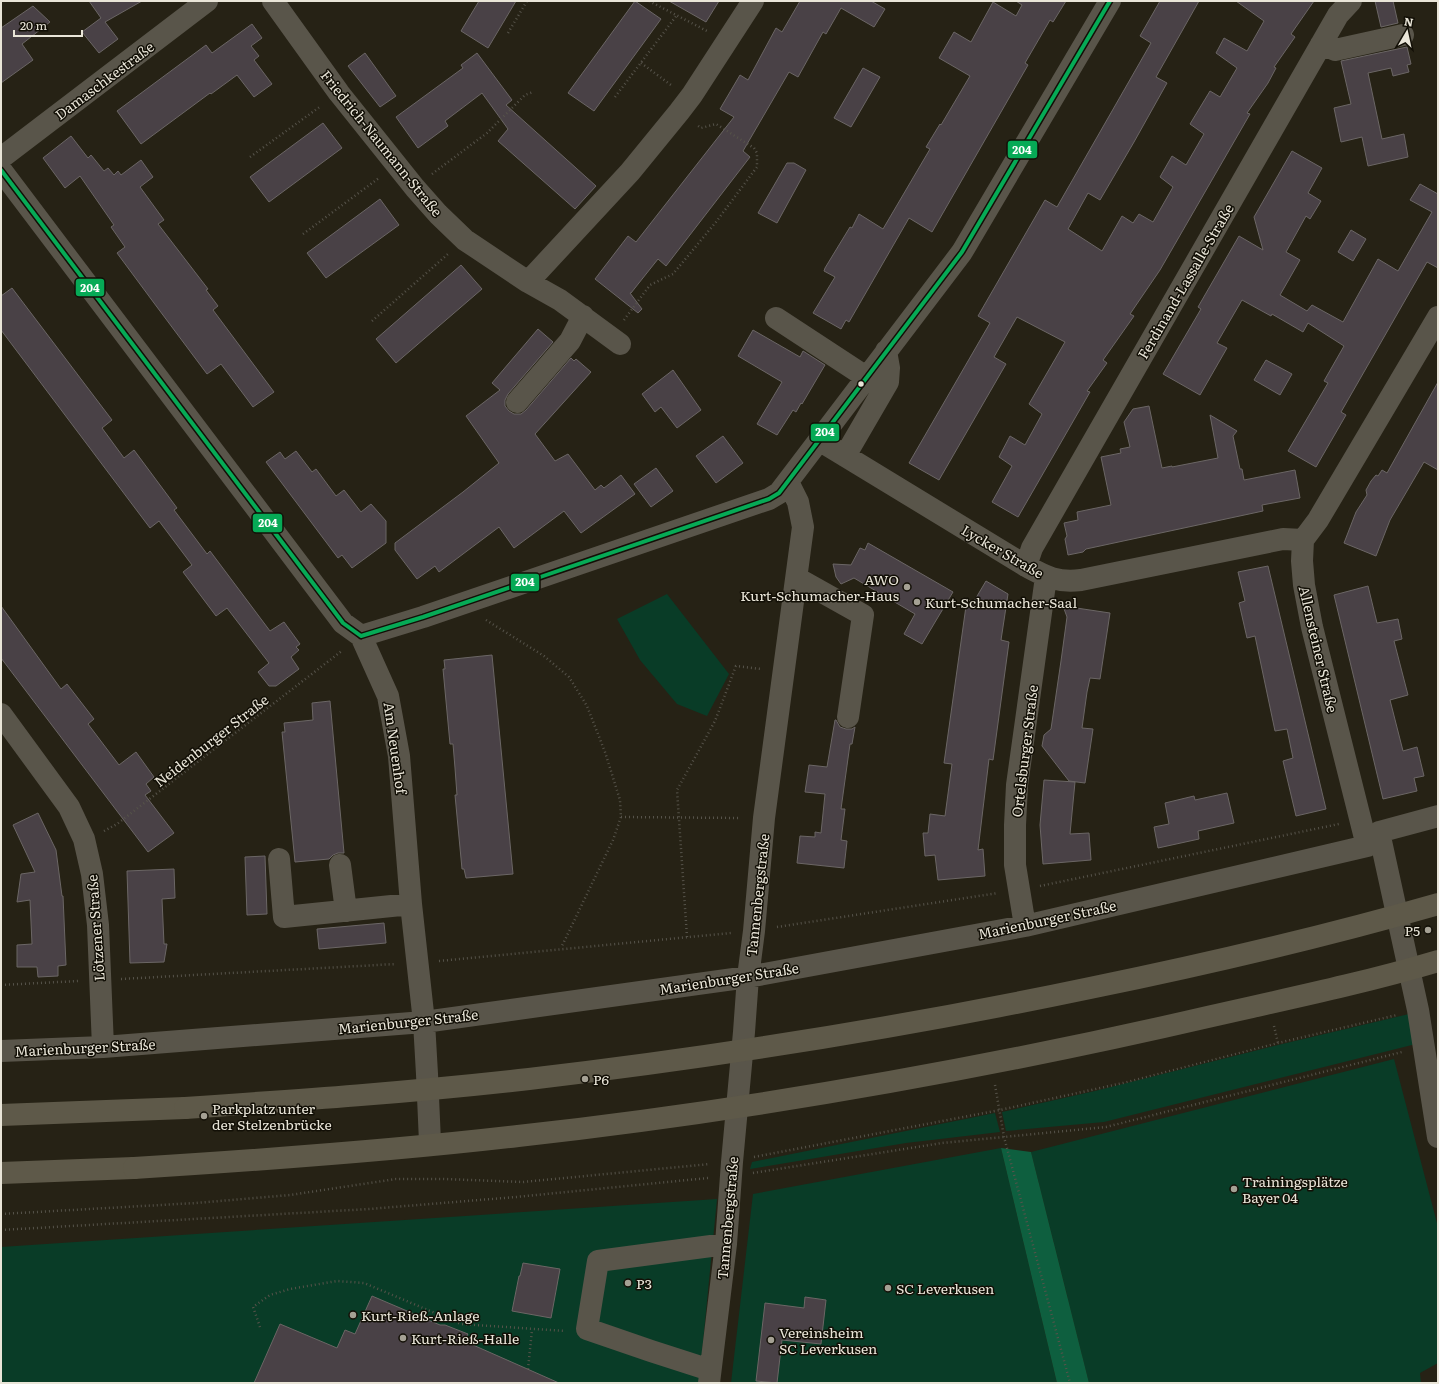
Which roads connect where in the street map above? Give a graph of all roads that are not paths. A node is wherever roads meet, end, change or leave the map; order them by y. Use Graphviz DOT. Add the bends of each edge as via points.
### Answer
graph roads {
  1 [pos="207,1"];
  2 [pos="274,1"];
  3 [pos="753,1"];
  4 [pos="1110,1"];
  5 [pos="1351,1"];
  6 [pos="1403,35"];
  7 [pos="1321,44"];
  8 [pos="1,158"];
  9 [pos="1,170"];
  10 [pos="528,282"];
  11 [pos="583,316"];
  12 [pos="1438,317"];
  13 [pos="776,318"];
  14 [pos="615,341"];
  15 [pos="886,351"];
  16 [pos="866,377"];
  17 [pos="517,402"];
  18 [pos="819,440"];
  19 [pos="845,456"];
  20 [pos="788,482"];
  21 [pos="1303,540"];
  22 [pos="1026,566"];
  23 [pos="1046,577"];
  24 [pos="797,578"];
  25 [pos="361,636"];
  26 [pos="1,714"];
  27 [pos="848,718"];
  28 [pos="1438,816"];
  29 [pos="1373,839"];
  30 [pos="279,859"];
  31 [pos="340,865"];
  32 [pos="411,904"];
  33 [pos="1438,904"];
  34 [pos="346,911"];
  35 [pos="1025,926"];
  36 [pos="1438,961"];
  37 [pos="748,977"];
  38 [pos="424,1022"];
  39 [pos="103,1047"];
  40 [pos="1,1051"];
  41 [pos="1,1115"];
  42 [pos="1438,1137"];
  43 [pos="430,1142"];
  44 [pos="1,1173"];
  45 [pos="726,1244"];
  46 [pos="710,1376"];
  1 -- 8 [label="street, Damaschkestraße"];
  2 -- 10 [label="street, Friedrich-Naumann-Straße" via="339,93 415,188 465,240"];
  3 -- 10 [label="street" via="684,105 630,172"];
  4 -- 15 [label="street" via="962,252"];
  5 -- 7 [label="street, Ferdinand-Lassalle-Straße" via="1338,15"];
  6 -- 7 [label="street" via="1335,50"];
  7 -- 22 [label="street, Ferdinand-Lassalle-Straße" via="1032,548"];
  9 -- 25 [label="street, Am Neuenhof" via="343,623"];
  10 -- 11 [label="street, Friedrich-Naumann-Straße"];
  11 -- 14 [label="street, Friedrich-Naumann-Straße"];
  11 -- 17 [label="street" via="570,341"];
  12 -- 21 [label="street" via="1318,520"];
  13 -- 16 [label="street"];
  15 -- 16 [label="street"];
  15 -- 19 [label="street" via="888,382"];
  16 -- 18 [label="street"];
  18 -- 19 [label="street, Lycker Straße"];
  18 -- 20 [label="street"];
  19 -- 22 [label="street, Lycker Straße"];
  20 -- 24 [label="street, Tannenbergstraße" via="798,502 803,526"];
  20 -- 25 [label="street" via="779,493 769,499"];
  21 -- 23 [label="street, Lycker Straße" via="1283,539 1081,580"];
  21 -- 29 [label="street, Allensteiner Straße" via="1302,561 1308,606 1361,820"];
  22 -- 23 [label="street, Lycker Straße"];
  23 -- 35 [label="street, Ortelsburger Straße" via="1017,785 1015,864"];
  24 -- 27 [label="street" via="863,615"];
  24 -- 37 [label="street, Tannenbergstraße" via="764,818"];
  25 -- 32 [label="street, Am Neuenhof" via="388,696 399,756"];
  26 -- 39 [label="street, Lötzener Straße" via="69,807 84,839 92,874 98,925"];
  28 -- 29 [label="street, Marienburger Straße"];
  29 -- 35 [label="street, Marienburger Straße"];
  29 -- 42 [label="street, Allensteiner Straße" via="1415,994"];
  30 -- 34 [label="street" via="284,917"];
  31 -- 34 [label="street"];
  32 -- 34 [label="street"];
  32 -- 38 [label="street, Am Neuenhof"];
  33 -- 41 [label="highway, bridge" via="1275,947 1143,977 892,1026 758,1048 631,1066 412,1091 185,1108"];
  35 -- 37 [label="street, Marienburger Straße"];
  36 -- 44 [label="highway, bridge" via="1278,1001 1034,1055 736,1107 526,1135 391,1149 262,1160"];
  37 -- 38 [label="street, Marienburger Straße"];
  37 -- 45 [label="street, Tannenbergstraße"];
  38 -- 39 [label="street, Marienburger Straße"];
  38 -- 43 [label="street, Am Neuenhof"];
  39 -- 40 [label="street, Marienburger Straße"];
  45 -- 46 [label="street, Tannenbergstraße"];
  45 -- 46 [label="street" via="598,1261 587,1329 651,1351"];
}
